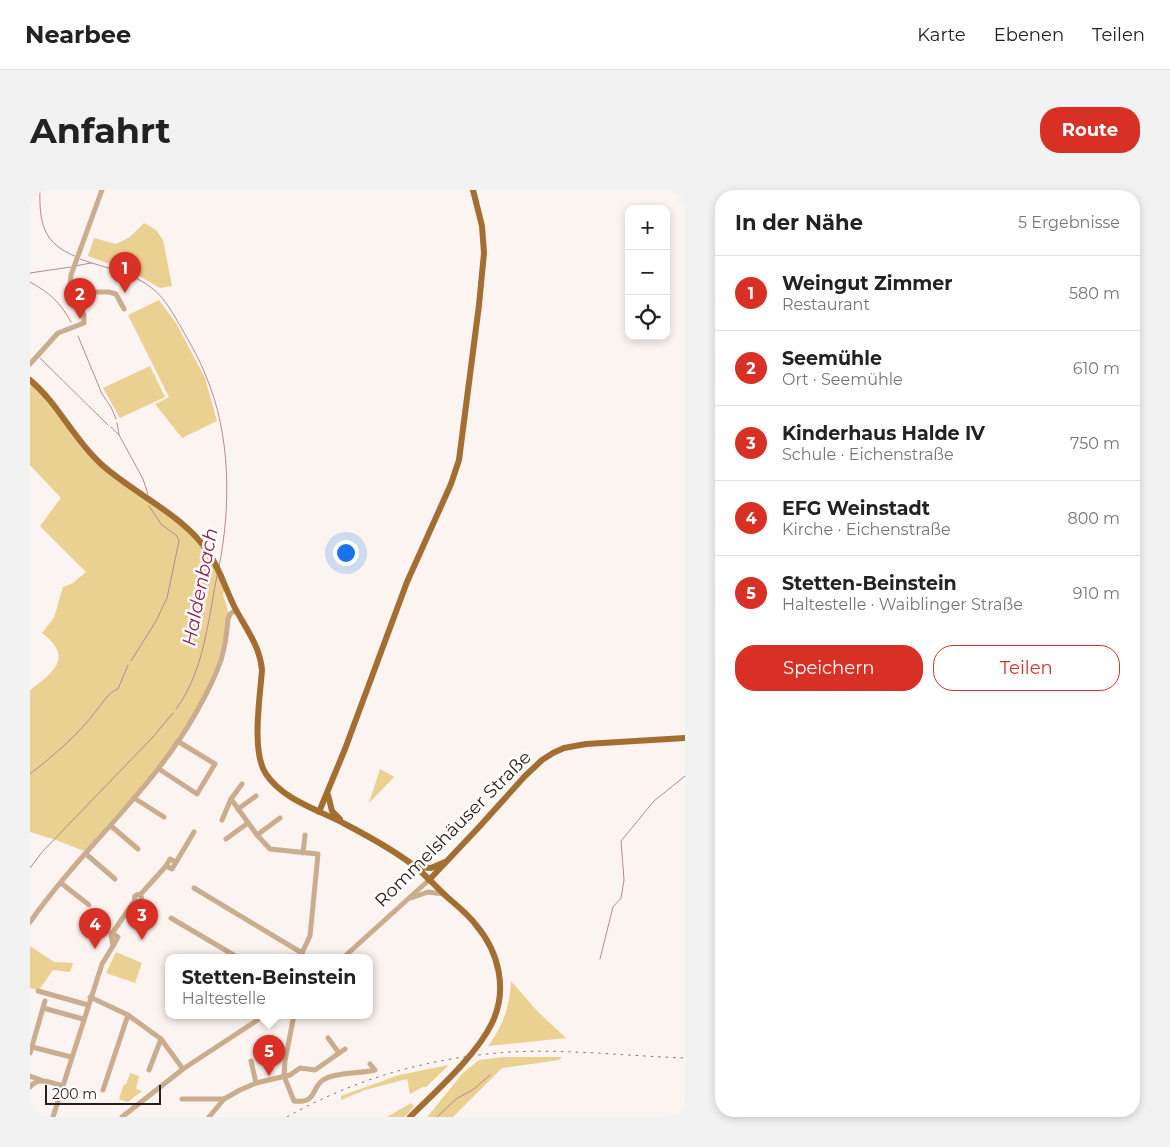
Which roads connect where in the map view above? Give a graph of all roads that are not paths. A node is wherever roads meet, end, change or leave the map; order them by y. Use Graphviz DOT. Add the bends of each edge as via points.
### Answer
graph roads {
  1 [pos="102,190"];
  2 [pos="473,190"];
  3 [pos="73,292"];
  4 [pos="124,309"];
  5 [pos="30,364"];
  6 [pos="30,380"];
  7 [pos="236,610"];
  8 [pos="685,738"];
  9 [pos="179,742"];
  10 [pos="159,769"];
  11 [pos="242,784"];
  12 [pos="328,791"];
  13 [pos="256,796"];
  14 [pos="134,798"];
  15 [pos="231,799"];
  16 [pos="238,809"];
  17 [pos="320,812"];
  18 [pos="164,817"];
  19 [pos="280,818"];
  20 [pos="222,820"];
  21 [pos="248,823"];
  22 [pos="344,823"];
  23 [pos="111,826"];
  24 [pos="194,832"];
  25 [pos="257,835"];
  26 [pos="305,835"];
  27 [pos="226,839"];
  28 [pos="138,849"];
  29 [pos="304,853"];
  30 [pos="86,854"];
  31 [pos="447,862"];
  32 [pos="415,867"];
  33 [pos="115,878"];
  34 [pos="429,880"];
  35 [pos="60,883"];
  36 [pos="194,888"];
  37 [pos="444,894"];
  38 [pos="406,900"];
  39 [pos="89,905"];
  40 [pos="171,918"];
  41 [pos="30,922"];
  42 [pos="232,954"];
  43 [pos="299,954"];
  44 [pos="301,954"];
  45 [pos="347,954"];
  46 [pos="38,991"];
  47 [pos="90,998"];
  48 [pos="45,1002"];
  49 [pos="88,1005"];
  50 [pos="43,1008"];
  51 [pos="128,1014"];
  52 [pos="255,1019"];
  53 [pos="293,1019"];
  54 [pos="84,1020"];
  55 [pos="328,1038"];
  56 [pos="160,1039"];
  57 [pos="345,1049"];
  58 [pos="31,1050"];
  59 [pos="339,1053"];
  60 [pos="71,1057"];
  61 [pos="251,1061"];
  62 [pos="370,1064"];
  63 [pos="183,1069"];
  64 [pos="149,1070"];
  65 [pos="30,1076"];
  66 [pos="284,1076"];
  67 [pos="41,1080"];
  68 [pos="256,1083"];
  69 [pos="63,1086"];
  70 [pos="30,1087"];
  71 [pos="103,1090"];
  72 [pos="182,1099"];
  73 [pos="224,1099"];
  74 [pos="53,1117"];
  75 [pos="122,1117"];
  76 [pos="209,1117"];
  77 [pos="410,1117"];
  1 -- 3 [label="street" via="71,275"];
  2 -- 12 [label="main road" via="483,232 483,269 459,460 407,582"];
  3 -- 4 [label="street" via="116,294"];
  3 -- 5 [label="street" via="84,315 84,323 58,333"];
  6 -- 7 [label="main road" via="50,400 100,464 194,535 209,553"];
  7 -- 9 [label="street" via="228,619 221,660 208,692"];
  7 -- 17 [label="main road" via="261,659 258,744 262,767 278,788"];
  8 -- 31 [label="main road, Rommelshäuser Straße" via="586,744 554,753 525,776"];
  9 -- 10 [label="street"];
  9 -- 10 [label="street" via="215,764 197,794"];
  10 -- 14 [label="street"];
  11 -- 15 [label="street"];
  12 -- 17 [label="main road"];
  12 -- 22 [label="main road" via="332,811"];
  13 -- 16 [label="street"];
  14 -- 18 [label="street"];
  14 -- 23 [label="street"];
  15 -- 16 [label="street"];
  15 -- 20 [label="street"];
  16 -- 21 [label="street"];
  17 -- 22 [label="main road"];
  19 -- 25 [label="street"];
  21 -- 25 [label="street"];
  21 -- 27 [label="street"];
  22 -- 32 [label="main road"];
  23 -- 28 [label="street"];
  23 -- 30 [label="street"];
  24 -- 47 [label="street" via="176,862 170,859 140,895 135,895 135,900 111,935 112,946"];
  25 -- 29 [label="street" via="270,849"];
  26 -- 29 [label="street"];
  29 -- 44 [label="street" via="318,854 310,936"];
  30 -- 33 [label="street"];
  30 -- 35 [label="street"];
  31 -- 32 [label="main road" via="431,868"];
  31 -- 34 [label="main road, Rommelshäuser Straße"];
  32 -- 34 [label="main road"];
  34 -- 37 [label="main road"];
  34 -- 38 [label="street, Rommelshäuser Straße"];
  35 -- 39 [label="street"];
  35 -- 41 [label="street"];
  36 -- 43 [label="street"];
  37 -- 38 [label="street" via="428,892"];
  37 -- 77 [label="main road" via="476,924 492,949 499,973 500,998 492,1024 477,1047"];
  38 -- 45 [label="street, Rommelshäuser Straße"];
  40 -- 42 [label="street"];
  46 -- 49 [label="street"];
  47 -- 49 [label="street"];
  47 -- 51 [label="street"];
  48 -- 50 [label="street"];
  49 -- 54 [label="street"];
  50 -- 54 [label="street"];
  50 -- 58 [label="street"];
  51 -- 56 [label="street"];
  51 -- 71 [label="street"];
  52 -- 63 [label="street"];
  53 -- 66 [label="street"];
  54 -- 60 [label="street"];
  55 -- 59 [label="street"];
  56 -- 63 [label="street"];
  56 -- 64 [label="street"];
  57 -- 59 [label="street"];
  58 -- 60 [label="street"];
  59 -- 66 [label="street" via="315,1070 300,1068"];
  60 -- 69 [label="street"];
  61 -- 68 [label="street"];
  62 -- 66 [label="street" via="375,1070 325,1078 317,1085 314,1095 301,1102 294,1101"];
  63 -- 75 [label="street"];
  65 -- 67 [label="street"];
  66 -- 68 [label="street"];
  67 -- 69 [label="street"];
  67 -- 70 [label="street"];
  68 -- 73 [label="street"];
  69 -- 74 [label="street"];
  72 -- 73 [label="street"];
  73 -- 76 [label="street"];
}
